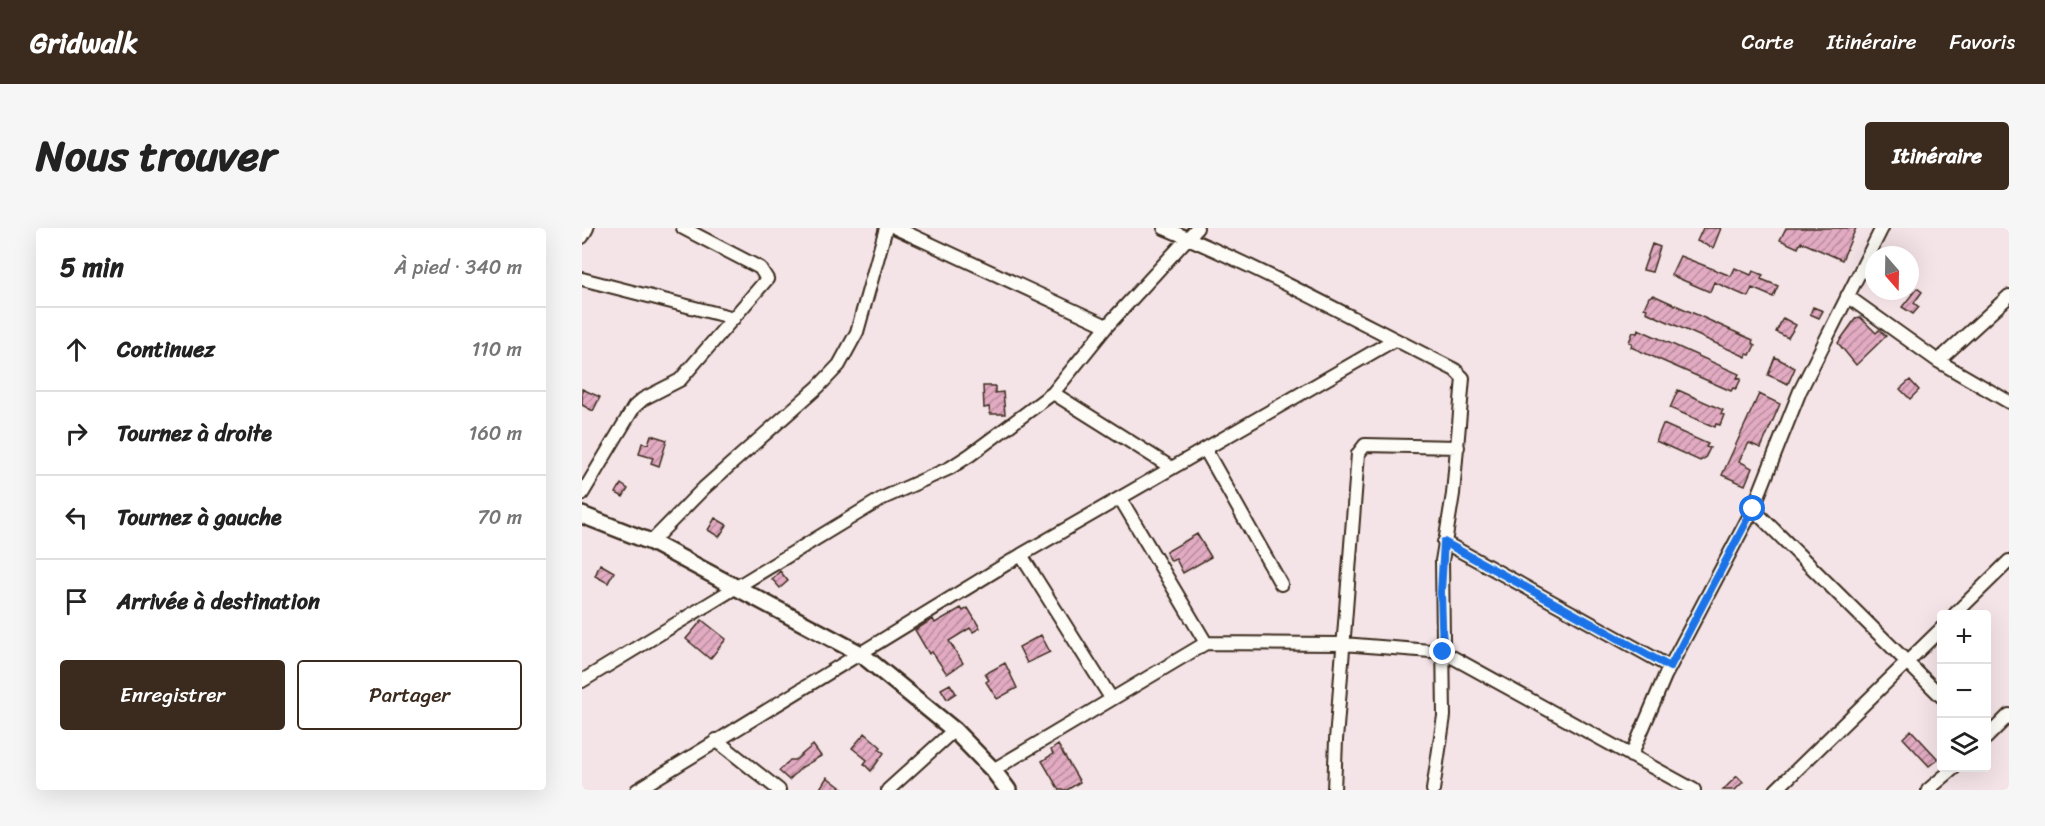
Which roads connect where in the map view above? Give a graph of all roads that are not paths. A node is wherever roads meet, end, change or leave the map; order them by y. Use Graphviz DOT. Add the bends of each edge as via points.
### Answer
graph roads {
  1 [pos="587,228"];
  2 [pos="683,228"];
  3 [pos="886,228"];
  4 [pos="896,228"];
  5 [pos="1164,228"];
  6 [pos="1197,228"];
  7 [pos="1882,228"];
  8 [pos="582,237"];
  9 [pos="1187,237"];
  10 [pos="582,279"];
  11 [pos="2009,296"];
  12 [pos="1847,297"];
  13 [pos="734,318"];
  14 [pos="1107,326"];
  15 [pos="1394,339"];
  16 [pos="1938,361"];
  17 [pos="1053,393"];
  18 [pos="2009,402"];
  19 [pos="1458,447"];
  20 [pos="1205,449"];
  21 [pos="1172,468"];
  22 [pos="582,494"];
  23 [pos="1120,498"];
  24 [pos="1753,509"];
  25 [pos="582,515"];
  26 [pos="651,542"];
  27 [pos="1444,542"];
  28 [pos="1021,555"];
  29 [pos="2009,561"];
  30 [pos="1281,584"];
  31 [pos="738,586"];
  32 [pos="1960,610"];
  33 [pos="1937,632"];
  34 [pos="1206,643"];
  35 [pos="1343,644"];
  36 [pos="1443,652"];
  37 [pos="861,654"];
  38 [pos="1905,663"];
  39 [pos="1670,667"];
  40 [pos="582,681"];
  41 [pos="1937,693"];
  42 [pos="1111,698"];
  43 [pos="2009,715"];
  44 [pos="954,730"];
  45 [pos="1991,733"];
  46 [pos="716,740"];
  47 [pos="1631,756"];
  48 [pos="993,770"];
  49 [pos="1948,772"];
  50 [pos="637,790"];
  51 [pos="779,790"];
  52 [pos="888,790"];
  53 [pos="1008,790"];
  54 [pos="1334,790"];
  55 [pos="1433,790"];
  56 [pos="1694,790"];
  57 [pos="1776,790"];
  58 [pos="1928,790"];
  1 -- 8 [label="street"];
  2 -- 13 [label="street" via="767,275 766,284"];
  3 -- 26 [label="street" via="857,332 839,365"];
  4 -- 14 [label="street"];
  5 -- 9 [label="street"];
  6 -- 9 [label="street"];
  7 -- 12 [label="street"];
  9 -- 14 [label="street"];
  9 -- 15 [label="street"];
  10 -- 13 [label="street"];
  11 -- 16 [label="street"];
  12 -- 16 [label="street"];
  12 -- 24 [label="street" via="1800,391"];
  13 -- 22 [label="street" via="680,380 634,407"];
  14 -- 17 [label="street"];
  15 -- 19 [label="street" via="1455,370 1463,378"];
  15 -- 20 [label="street"];
  16 -- 18 [label="street"];
  17 -- 21 [label="street"];
  17 -- 31 [label="street" via="950,468 883,498"];
  19 -- 27 [label="street"];
  19 -- 35 [label="street" via="1365,445 1360,449"];
  20 -- 21 [label="street"];
  20 -- 30 [label="street"];
  21 -- 23 [label="street"];
  23 -- 28 [label="street"];
  23 -- 34 [label="street"];
  24 -- 38 [label="street"];
  24 -- 39 [label="street"];
  25 -- 26 [label="main road"];
  26 -- 31 [label="main road"];
  27 -- 36 [label="street"];
  27 -- 39 [label="street"];
  28 -- 37 [label="street"];
  28 -- 42 [label="street"];
  29 -- 32 [label="street"];
  31 -- 37 [label="main road"];
  31 -- 40 [label="street"];
  33 -- 38 [label="street"];
  34 -- 35 [label="street"];
  34 -- 42 [label="street"];
  35 -- 36 [label="street"];
  35 -- 54 [label="street"];
  36 -- 47 [label="street"];
  36 -- 55 [label="street" via="1444,716"];
  37 -- 44 [label="main road"];
  37 -- 46 [label="street"];
  38 -- 41 [label="street"];
  38 -- 57 [label="street"];
  39 -- 47 [label="street"];
  42 -- 48 [label="street"];
  43 -- 45 [label="street"];
  44 -- 48 [label="main road"];
  44 -- 52 [label="street"];
  46 -- 50 [label="street"];
  46 -- 51 [label="street"];
  47 -- 56 [label="street"];
  48 -- 53 [label="main road"];
  49 -- 58 [label="street"];
}
